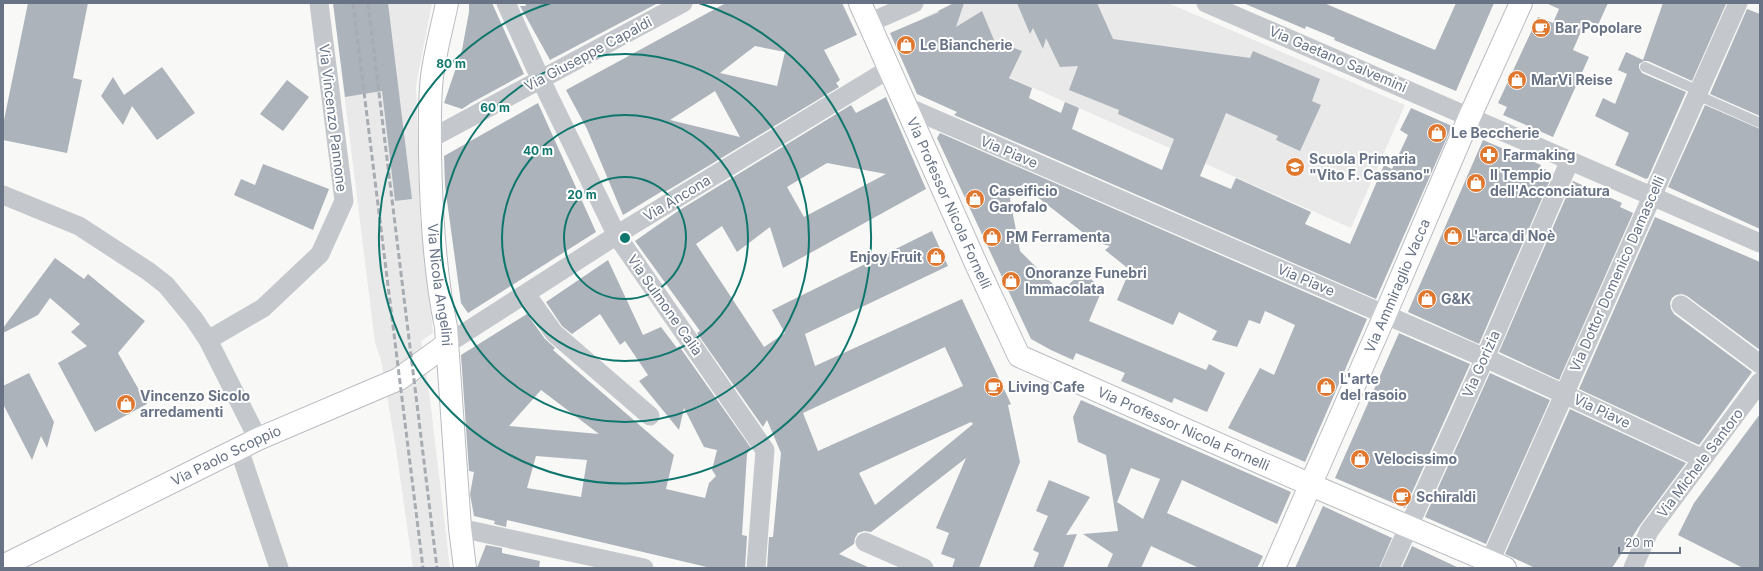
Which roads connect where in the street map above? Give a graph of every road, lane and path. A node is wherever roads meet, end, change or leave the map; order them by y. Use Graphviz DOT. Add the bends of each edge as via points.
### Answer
graph roads {
  1 [pos="319,3"];
  2 [pos="447,3"];
  3 [pos="506,3"];
  4 [pos="683,3"];
  5 [pos="860,3"];
  6 [pos="914,3"];
  7 [pos="1206,3"];
  8 [pos="1521,3"];
  9 [pos="1738,3"];
  10 [pos="869,23"];
  11 [pos="1645,67"];
  12 [pos="889,69"];
  13 [pos="541,80"];
  14 [pos="1698,93"];
  15 [pos="907,107"];
  16 [pos="1470,116"];
  17 [pos="1760,123"];
  18 [pos="430,139"];
  19 [pos="1570,160"];
  20 [pos="3,195"];
  21 [pos="1652,196"];
  22 [pos="617,236"];
  23 [pos="1760,243"];
  24 [pos="526,294"];
  25 [pos="1680,305"];
  26 [pos="1385,315"];
  27 [pos="208,340"];
  28 [pos="447,344"];
  29 [pos="1485,358"];
  30 [pos="1760,364"];
  31 [pos="1760,382"];
  32 [pos="1564,394"];
  33 [pos="650,416"];
  34 [pos="248,444"];
  35 [pos="1703,459"];
  36 [pos="1311,485"];
  37 [pos="1409,527"];
  38 [pos="460,528"];
  39 [pos="865,542"];
  40 [pos="3,566"];
  41 [pos="1494,566"];
  42 [pos="279,568"];
  43 [pos="465,568"];
  44 [pos="644,568"];
  45 [pos="756,568"];
  46 [pos="924,568"];
  47 [pos="1274,568"];
  48 [pos="1390,568"];
  49 [pos="1633,568"];
  1 -- 27 [label="street, Via Vincenzo Pannone" via="344,201 320,254 263,308"];
  2 -- 18 [label="street, Via Nicola Angelini" via="432,78"];
  3 -- 13 [label="street, Via Sulmone Calia"];
  4 -- 13 [label="street, Via Giuseppe Capaldi"];
  5 -- 10 [label="street, Via Professor Nicola Fornelli"];
  6 -- 10 [label="street"];
  7 -- 16 [label="street, Via Gaetano Salvemini"];
  8 -- 16 [label="street, Via Ammiraglio Vacca"];
  9 -- 14 [label="street, Via Dottor Domenico Damascelli"];
  10 -- 12 [label="street, Via Professor Nicola Fornelli"];
  11 -- 14 [label="lane"];
  12 -- 15 [label="street, Via Professor Nicola Fornelli"];
  12 -- 22 [label="street, Via Ancona"];
  13 -- 18 [label="street, Via Giuseppe Capaldi"];
  13 -- 22 [label="street, Via Sulmone Calia"];
  14 -- 17 [label="lane"];
  14 -- 21 [label="street, Via Dottor Domenico Damascelli"];
  15 -- 26 [label="street, Via Piave"];
  15 -- 36 [label="street, Via Professor Nicola Fornelli" via="1020,356"];
  16 -- 19 [label="street, Via Gaetano Salvemini"];
  16 -- 26 [label="street, Via Ammiraglio Vacca"];
  18 -- 28 [label="street, Via Nicola Angelini" via="431,207"];
  19 -- 21 [label="street, Via Gaetano Salvemini"];
  19 -- 29 [label="street, Via Gorizia"];
  20 -- 27 [label="street" via="79,226 148,271 166,285"];
  21 -- 23 [label="street, Via Gaetano Salvemini"];
  21 -- 32 [label="street, Via Dottor Domenico Damascelli"];
  22 -- 24 [label="street, Via Ancona"];
  22 -- 45 [label="street, Via Sulmone Calia" via="765,450"];
  24 -- 28 [label="street, Via Ancona"];
  24 -- 33 [label="street" via="554,333"];
  25 -- 30 [label="street"];
  26 -- 29 [label="street, Via Piave"];
  26 -- 36 [label="street, Via Ammiraglio Vacca"];
  27 -- 34 [label="street"];
  28 -- 34 [label="street, Via Paolo Scoppio" via="399,379"];
  28 -- 38 [label="street, Via Nicola Angelini"];
  29 -- 32 [label="street, Via Piave"];
  29 -- 37 [label="street, Via Gorizia"];
  31 -- 35 [label="street, Via Michele Santoro"];
  32 -- 35 [label="street, Via Piave"];
  32 -- 41 [label="street, Via Dottor Domenico Damascelli"];
  34 -- 40 [label="street, Via Paolo Scoppio"];
  34 -- 42 [label="street"];
  35 -- 49 [label="street, Via Michele Santoro" via="1649,531"];
  36 -- 37 [label="street, Via Professor Nicola Fornelli"];
  36 -- 47 [label="street, Via Ammiraglio Vacca"];
  37 -- 41 [label="street, Via Professor Nicola Fornelli"];
  37 -- 48 [label="street, Via Gorizia"];
  38 -- 43 [label="street, Via Nicola Angelini"];
  38 -- 44 [label="street"];
  39 -- 46 [label="street"];
}
